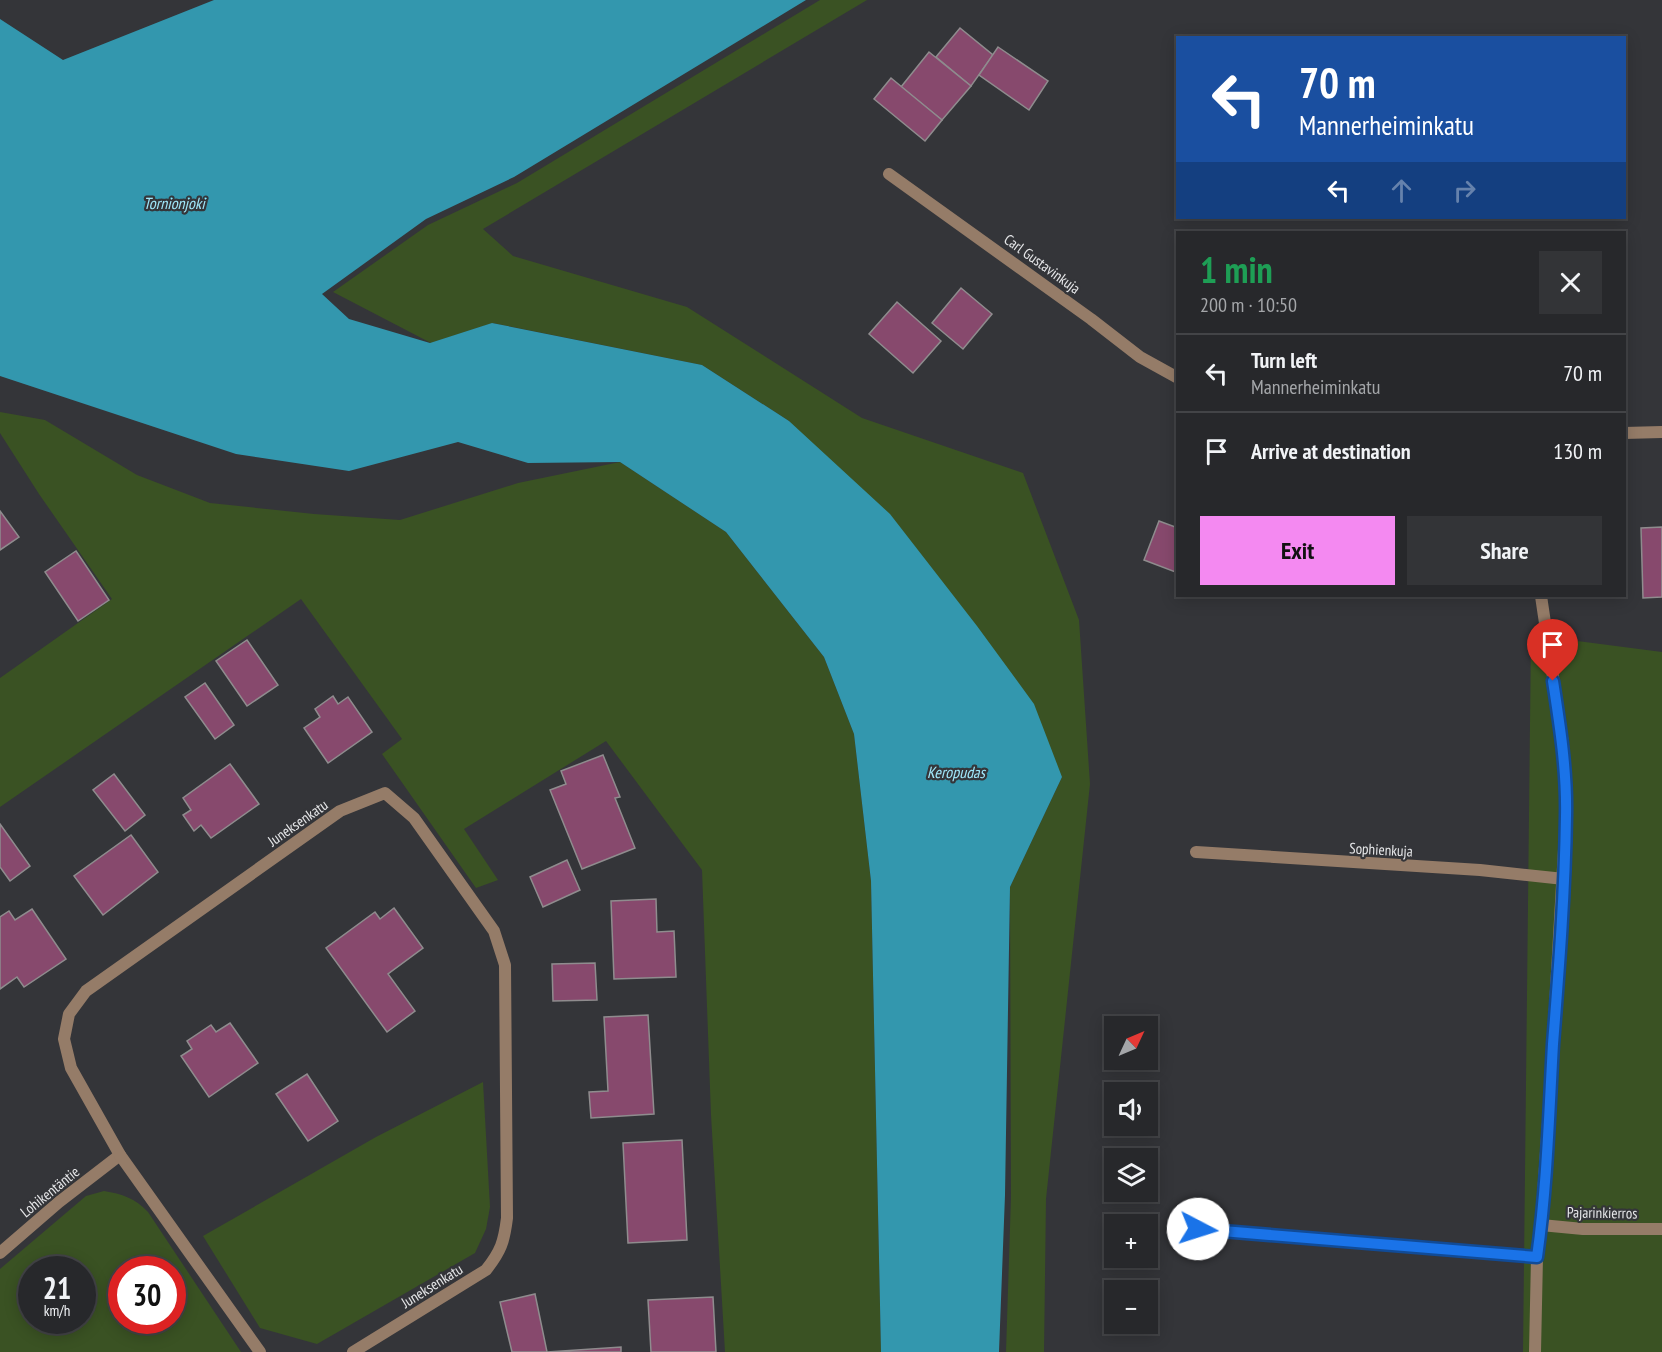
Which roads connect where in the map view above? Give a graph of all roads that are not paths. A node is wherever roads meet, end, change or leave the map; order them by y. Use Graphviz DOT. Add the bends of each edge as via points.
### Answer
graph roads {
  1 [pos="889,174"];
  2 [pos="1176,377"];
  3 [pos="1662,432"];
  4 [pos="1626,433"];
  5 [pos="1541,597"];
  6 [pos="1196,852"];
  7 [pos="1564,879"];
  8 [pos="120,1155"];
  9 [pos="1542,1225"];
  10 [pos="1176,1227"];
  11 [pos="1662,1229"];
  12 [pos="0,1253"];
  13 [pos="1537,1257"];
  14 [pos="260,1352"];
  15 [pos="353,1352"];
  16 [pos="1535,1352"];
  1 -- 2 [label="street, Carl Gustavinkuja" via="1140,357"];
  3 -- 4 [label="street"];
  5 -- 7 [label="street" via="1563,744"];
  6 -- 7 [label="street, Sophienkuja"];
  7 -- 9 [label="street"];
  8 -- 12 [label="street, Lohikentäntie"];
  8 -- 14 [label="street, Juneksenkatu"];
  8 -- 15 [label="street, Juneksenkatu" via="71,1068 64,1039 69,1014 86,991 340,811 385,793 414,818 494,931 505,965 507,1218 504,1242 486,1270"];
  9 -- 11 [label="street, Pajarinkierros" via="1583,1230"];
  9 -- 13 [label="street"];
  10 -- 13 [label="street"];
  13 -- 16 [label="street"];
}
